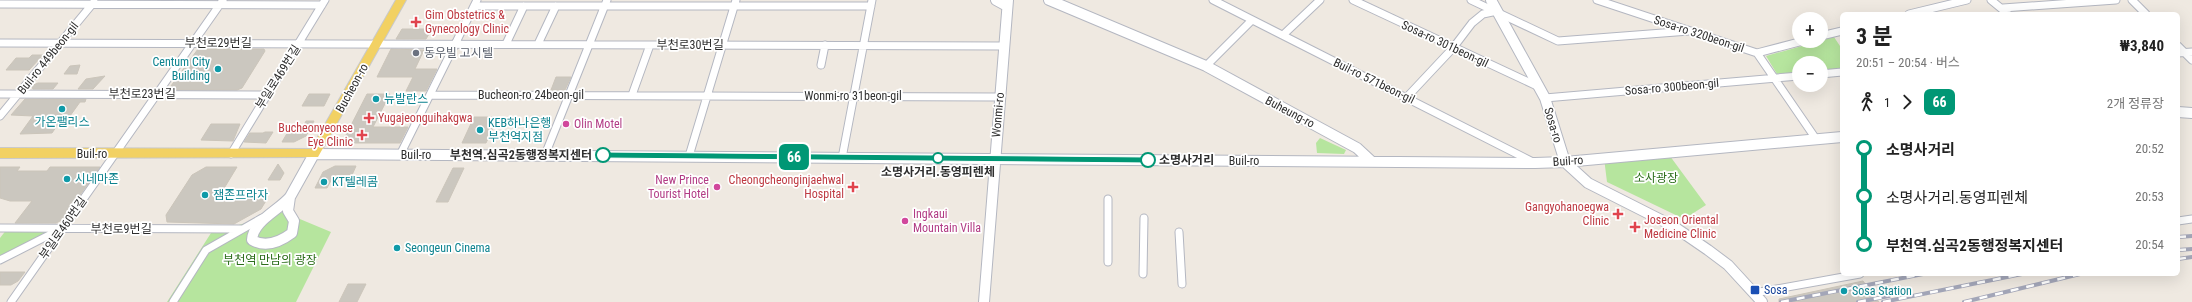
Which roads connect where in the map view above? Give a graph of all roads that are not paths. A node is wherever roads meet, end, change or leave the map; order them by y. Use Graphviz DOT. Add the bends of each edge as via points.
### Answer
graph roads {
  1 [pos="401,0"];
  2 [pos="996,0"];
  3 [pos="1048,0"];
  4 [pos="1213,0"];
  5 [pos="1320,0"];
  6 [pos="1353,0"];
  7 [pos="1471,0"];
  8 [pos="1490,0"];
  9 [pos="1597,0"];
  10 [pos="1967,0"];
  11 [pos="1991,0"];
  12 [pos="2116,0"];
  13 [pos="2132,0"];
  14 [pos="93,2"];
  15 [pos="222,2"];
  16 [pos="1065,2"];
  17 [pos="324,3"];
  18 [pos="475,3"];
  19 [pos="606,3"];
  20 [pos="735,3"];
  21 [pos="787,3"];
  22 [pos="872,3"];
  23 [pos="1007,3"];
  24 [pos="0,4"];
  25 [pos="524,6"];
  26 [pos="556,6"];
  27 [pos="2003,8"];
  28 [pos="1496,11"];
  29 [pos="1917,12"];
  30 [pos="2006,12"];
  31 [pos="2144,12"];
  32 [pos="1251,21"];
  33 [pos="1689,31"];
  34 [pos="1840,31"];
  35 [pos="1828,34"];
  36 [pos="1283,35"];
  37 [pos="0,43"];
  38 [pos="60,43"];
  39 [pos="193,43"];
  40 [pos="298,44"];
  41 [pos="376,44"];
  42 [pos="455,44"];
  43 [pos="506,44"];
  44 [pos="538,44"];
  45 [pos="590,44"];
  46 [pos="1792,44"];
  47 [pos="650,45"];
  48 [pos="723,45"];
  49 [pos="825,45"];
  50 [pos="864,45"];
  51 [pos="1004,46"];
  52 [pos="1453,48"];
  53 [pos="1757,53"];
  54 [pos="2185,53"];
  55 [pos="2192,60"];
  56 [pos="821,65"];
  57 [pos="1206,66"];
  58 [pos="1840,72"];
  59 [pos="1828,73"];
  60 [pos="1792,77"];
  61 [pos="1775,78"];
  62 [pos="1537,86"];
  63 [pos="0,94"];
  64 [pos="18,94"];
  65 [pos="158,94"];
  66 [pos="266,95"];
  67 [pos="430,95"];
  68 [pos="569,95"];
  69 [pos="632,95"];
  70 [pos="707,95"];
  71 [pos="854,96"];
  72 [pos="999,97"];
  73 [pos="1406,97"];
  74 [pos="1544,98"];
  75 [pos="2180,112"];
  76 [pos="2192,113"];
  77 [pos="0,116"];
  78 [pos="1840,137"];
  79 [pos="1816,139"];
  80 [pos="0,153"];
  81 [pos="115,154"];
  82 [pos="231,154"];
  83 [pos="314,154"];
  84 [pos="400,155"];
  85 [pos="545,155"];
  86 [pos="690,156"];
  87 [pos="842,158"];
  88 [pos="994,158"];
  89 [pos="1371,161"];
  90 [pos="1564,162"];
  91 [pos="1535,163"];
  92 [pos="290,196"];
  93 [pos="1108,199"];
  94 [pos="278,209"];
  95 [pos="1144,218"];
  96 [pos="2192,219"];
  97 [pos="2180,221"];
  98 [pos="0,228"];
  99 [pos="62,229"];
  100 [pos="242,229"];
  101 [pos="1179,232"];
  102 [pos="0,260"];
  103 [pos="1108,262"];
  104 [pos="1143,274"];
  105 [pos="1849,276"];
  106 [pos="1182,284"];
  107 [pos="1754,293"];
  108 [pos="12,302"];
  109 [pos="173,302"];
  110 [pos="984,302"];
  111 [pos="1762,302"];
  1 -- 41 [label="main road, Bucheon-ro"];
  2 -- 23 [label="street"];
  3 -- 16 [label="street, Buheung-ro"];
  4 -- 32 [label="street, Buil-ro 571beon-gil"];
  5 -- 36 [label="street"];
  6 -- 52 [label="street, Sosa-ro 301beon-gil"];
  7 -- 28 [label="street"];
  8 -- 28 [label="street, Sosa-ro"];
  9 -- 33 [label="street, Sosa-ro 320beon-gil"];
  10 -- 29 [label="street"];
  11 -- 27 [label="street"];
  12 -- 27 [label="street"];
  13 -- 31 [label="street"];
  14 -- 15 [label="street"];
  14 -- 24 [label="street"];
  14 -- 38 [label="street, Buil-ro 449beon-gil"];
  15 -- 17 [label="street"];
  15 -- 39 [label="street, 부일로460번길"];
  16 -- 57 [label="street, Buheung-ro"];
  17 -- 40 [label="street, 부일로469번길"];
  18 -- 25 [label="street"];
  18 -- 42 [label="street"];
  19 -- 20 [label="street"];
  19 -- 26 [label="street"];
  19 -- 45 [label="street"];
  20 -- 21 [label="street"];
  20 -- 48 [label="street"];
  21 -- 22 [label="street"];
  22 -- 50 [label="street"];
  23 -- 51 [label="street, Wonmi-ro"];
  25 -- 26 [label="street"];
  25 -- 43 [label="street"];
  26 -- 44 [label="street"];
  27 -- 30 [label="street"];
  28 -- 33 [label="street" via="1558,41"];
  28 -- 52 [label="street" via="1483,14 1472,23"];
  28 -- 62 [label="street, Sosa-ro"];
  32 -- 36 [label="street, Buil-ro 571beon-gil"];
  32 -- 57 [label="street"];
  33 -- 53 [label="street, Sosa-ro 320beon-gil"];
  34 -- 35 [label="street"];
  36 -- 73 [label="street, Buil-ro 571beon-gil"];
  37 -- 38 [label="street, 부천로29번길"];
  38 -- 39 [label="street, 부천로29번길"];
  38 -- 64 [label="street, Buil-ro 449beon-gil"];
  39 -- 40 [label="street, 부천로29번길"];
  39 -- 65 [label="street, 부일로460번길"];
  40 -- 41 [label="street, 부천로29번길"];
  40 -- 66 [label="street, 부일로469번길"];
  41 -- 42 [label="street, 부천로30번길"];
  41 -- 83 [label="main road, Bucheon-ro"];
  42 -- 43 [label="street, 부천로30번길"];
  42 -- 67 [label="street"];
  43 -- 44 [label="street, 부천로30번길"];
  44 -- 45 [label="street, 부천로30번길"];
  45 -- 47 [label="street, 부천로30번길"];
  45 -- 68 [label="street"];
  46 -- 53 [label="street, Sosa-ro 320beon-gil"];
  47 -- 48 [label="street, 부천로30번길"];
  47 -- 69 [label="street"];
  48 -- 49 [label="street, 부천로30번길"];
  48 -- 70 [label="street"];
  49 -- 50 [label="street, 부천로30번길"];
  49 -- 56 [label="street"];
  50 -- 51 [label="street, 부천로30번길"];
  50 -- 71 [label="street"];
  51 -- 72 [label="street, Wonmi-ro"];
  52 -- 62 [label="street, Sosa-ro 301beon-gil"];
  52 -- 73 [label="street"];
  53 -- 61 [label="street"];
  54 -- 55 [label="street"];
  57 -- 89 [label="street, Buheung-ro" via="1357,148"];
  58 -- 59 [label="street"];
  60 -- 61 [label="street, Sosa-ro 300beon-gil"];
  61 -- 74 [label="street, Sosa-ro 300beon-gil"];
  61 -- 79 [label="street"];
  62 -- 74 [label="street, Sosa-ro"];
  63 -- 64 [label="street, 부천로23번길"];
  64 -- 65 [label="street, 부천로23번길"];
  64 -- 77 [label="street, Buil-ro 449beon-gil"];
  65 -- 66 [label="street, 부천로23번길"];
  65 -- 81 [label="street, 부일로460번길"];
  66 -- 82 [label="street, 부일로469번길"];
  67 -- 68 [label="street, Bucheon-ro 24beon-gil"];
  67 -- 84 [label="street"];
  68 -- 69 [label="street, Bucheon-ro 24beon-gil"];
  68 -- 85 [label="street"];
  69 -- 70 [label="street, Bucheon-ro 24beon-gil"];
  70 -- 71 [label="street, Wonmi-ro 31beon-gil"];
  70 -- 86 [label="street"];
  71 -- 72 [label="street, Wonmi-ro 31beon-gil"];
  71 -- 87 [label="street"];
  72 -- 88 [label="street, Wonmi-ro"];
  73 -- 91 [label="street, Buil-ro 571beon-gil"];
  74 -- 90 [label="street, Sosa-ro"];
  75 -- 76 [label="street"];
  78 -- 79 [label="street, Buil-ro"];
  79 -- 90 [label="street, Buil-ro"];
  80 -- 81 [label="main road, Buil-ro"];
  81 -- 82 [label="main road, Buil-ro"];
  81 -- 99 [label="street, 부일로460번길"];
  82 -- 83 [label="main road, Buil-ro"];
  83 -- 84 [label="street, Buil-ro"];
  83 -- 92 [label="street, Bucheon-ro"];
  84 -- 85 [label="street, Buil-ro"];
  85 -- 86 [label="street, Buil-ro"];
  86 -- 87 [label="street, Buil-ro"];
  87 -- 88 [label="street, Buil-ro"];
  88 -- 89 [label="street, Buil-ro"];
  88 -- 110 [label="street, Wonmi-ro"];
  89 -- 91 [label="street, Buil-ro"];
  90 -- 91 [label="street, Buil-ro"];
  90 -- 107 [label="street, Sosa-ro" via="1588,183 1673,226 1708,250 1728,265"];
  92 -- 94 [label="street, Bucheon-ro"];
  92 -- 94 [label="street, Bucheon-ro" via="288,211 294,221 292,233 270,244 256,243 252,240 253,230"];
  93 -- 103 [label="street"];
  94 -- 100 [label="street"];
  95 -- 104 [label="street"];
  96 -- 97 [label="street"];
  98 -- 99 [label="street, 부천로9번길"];
  99 -- 100 [label="street, 부천로9번길"];
  99 -- 102 [label="street"];
  99 -- 108 [label="street, 부일로460번길"];
  100 -- 109 [label="street" via="206,250"];
  101 -- 106 [label="street"];
  105 -- 107 [label="street"];
  107 -- 111 [label="street, Sosa-ro"];
}
